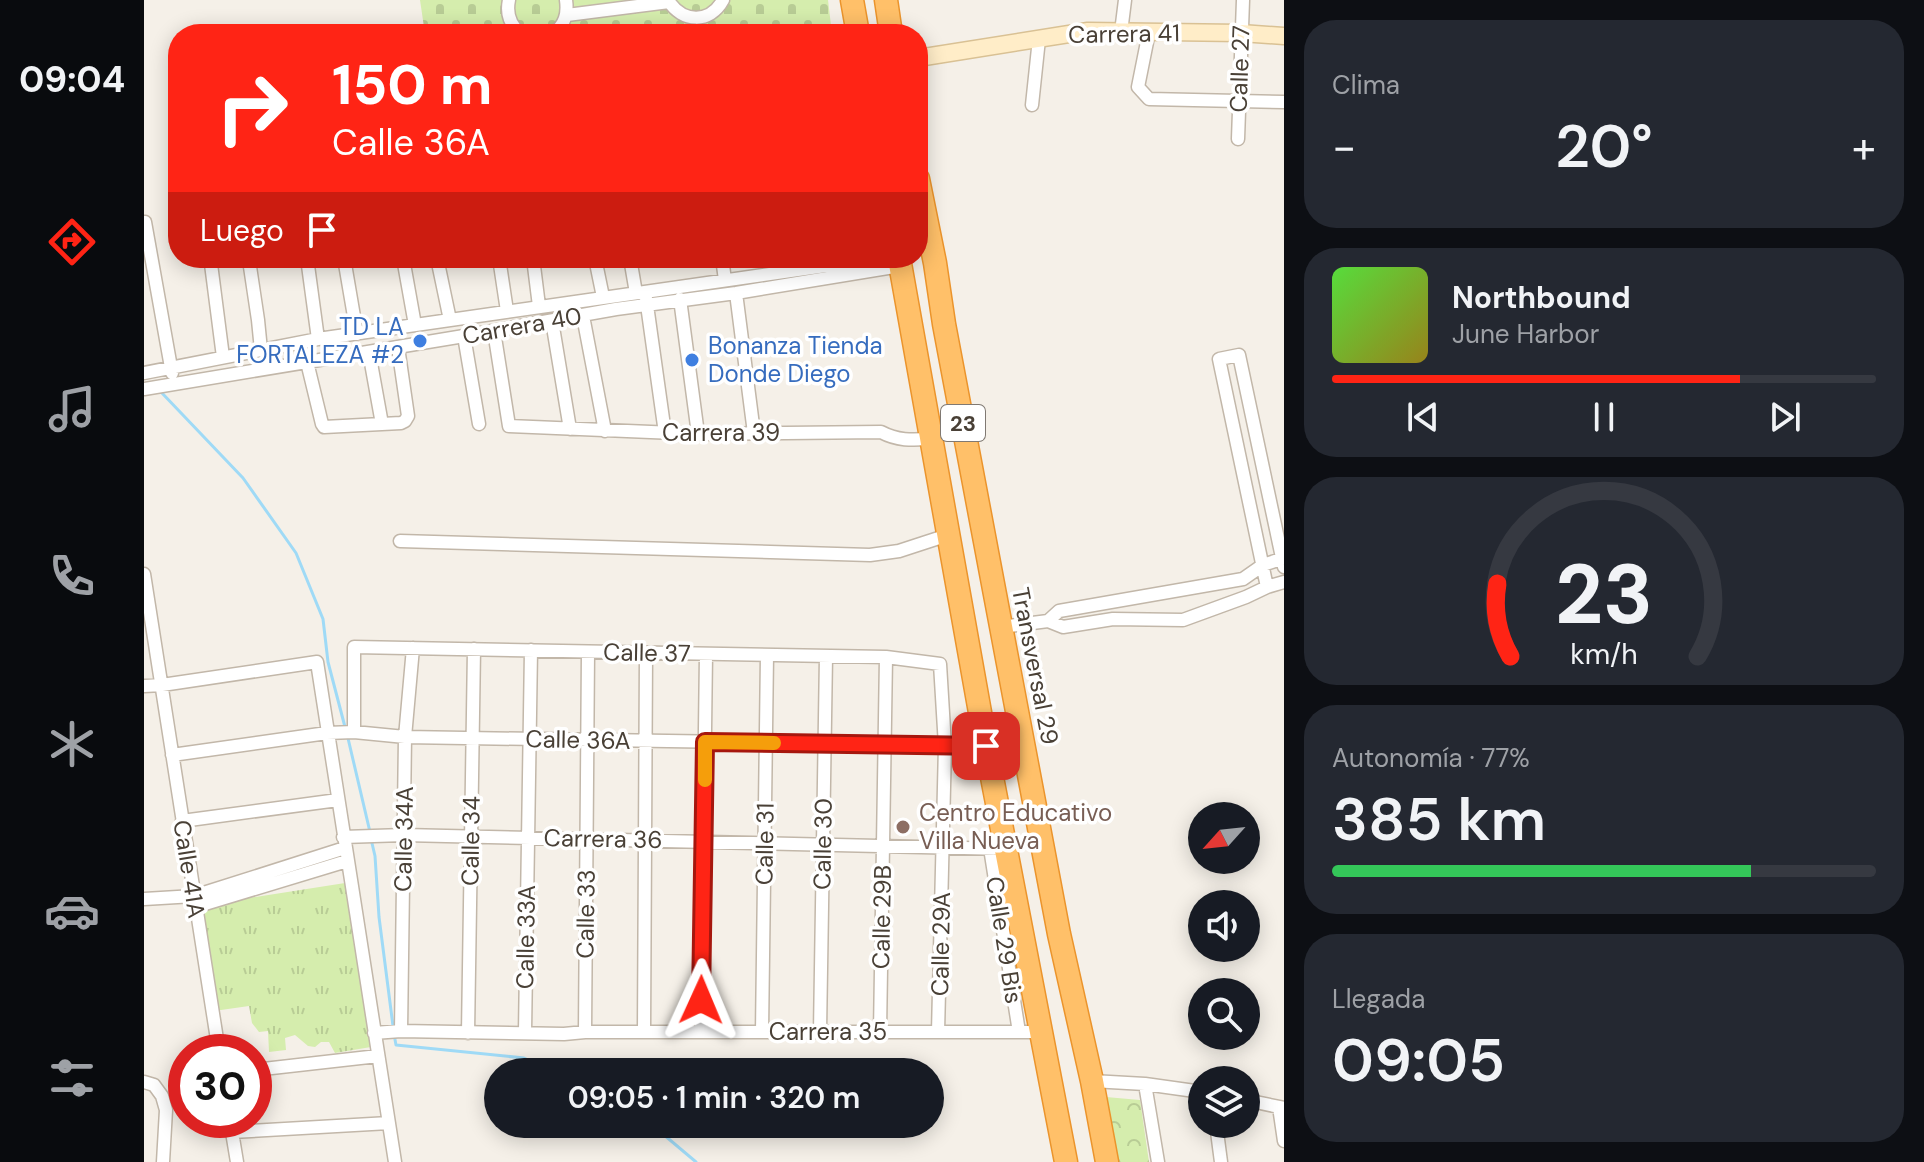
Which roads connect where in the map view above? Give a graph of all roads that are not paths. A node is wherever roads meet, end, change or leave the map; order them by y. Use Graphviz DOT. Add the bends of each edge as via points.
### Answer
graph roads {
  1 [pos="509,0"];
  2 [pos="567,0"];
  3 [pos="723,0"];
  4 [pos="852,0"];
  5 [pos="886,0"];
  6 [pos="1125,0"];
  7 [pos="1243,0"];
  8 [pos="669,1"];
  9 [pos="639,3"];
  10 [pos="567,15"];
  11 [pos="512,24"];
  12 [pos="562,24"];
  13 [pos="856,24"];
  14 [pos="890,24"];
  15 [pos="1121,32"];
  16 [pos="1149,32"];
  17 [pos="1241,33"];
  18 [pos="1284,36"];
  19 [pos="1039,39"];
  20 [pos="928,56"];
  21 [pos="1239,101"];
  22 [pos="1284,102"];
  23 [pos="1032,105"];
  24 [pos="1238,139"];
  25 [pos="145,222"];
  26 [pos="928,228"];
  27 [pos="212,268"];
  28 [pos="250,268"];
  29 [pos="308,268"];
  30 [pos="346,268"];
  31 [pos="405,268"];
  32 [pos="439,268"];
  33 [pos="501,268"];
  34 [pos="534,268"];
  35 [pos="597,268"];
  36 [pos="633,268"];
  37 [pos="723,268"];
  38 [pos="831,268"];
  39 [pos="859,268"];
  40 [pos="894,268"];
  41 [pos="725,280"];
  42 [pos="736,293"];
  43 [pos="643,296"];
  44 [pos="603,297"];
  45 [pos="680,299"];
  46 [pos="539,306"];
  47 [pos="507,311"];
  48 [pos="583,316"];
  49 [pos="450,320"];
  50 [pos="552,321"];
  51 [pos="415,325"];
  52 [pos="494,331"];
  53 [pos="357,334"];
  54 [pos="464,336"];
  55 [pos="318,339"];
  56 [pos="398,347"];
  57 [pos="261,350"];
  58 [pos="369,352"];
  59 [pos="223,357"];
  60 [pos="307,362"];
  61 [pos="171,368"];
  62 [pos="144,373"];
  63 [pos="173,384"];
  64 [pos="144,389"];
  65 [pos="382,424"];
  66 [pos="479,424"];
  67 [pos="570,429"];
  68 [pos="605,431"];
  69 [pos="665,433"];
  70 [pos="754,433"];
  71 [pos="698,434"];
  72 [pos="931,439"];
  73 [pos="1261,459"];
  74 [pos="1242,465"];
  75 [pos="948,535"];
  76 [pos="400,541"];
  77 [pos="1283,561"];
  78 [pos="1263,565"];
  79 [pos="144,574"];
  80 [pos="1284,582"];
  81 [pos="1267,587"];
  82 [pos="1048,621"];
  83 [pos="1001,627"];
  84 [pos="413,648"];
  85 [pos="474,649"];
  86 [pos="531,650"];
  87 [pos="588,652"];
  88 [pos="646,653"];
  89 [pos="706,654"];
  90 [pos="767,655"];
  91 [pos="826,656"];
  92 [pos="886,657"];
  93 [pos="940,664"];
  94 [pos="162,685"];
  95 [pos="144,686"];
  96 [pos="352,732"];
  97 [pos="330,733"];
  98 [pos="405,737"];
  99 [pos="472,738"];
  100 [pos="529,739"];
  101 [pos="587,740"];
  102 [pos="646,741"];
  103 [pos="705,742"];
  104 [pos="766,743"];
  105 [pos="824,744"];
  106 [pos="885,745"];
  107 [pos="945,746"];
  108 [pos="986,746"];
  109 [pos="172,755"];
  110 [pos="338,800"];
  111 [pos="182,821"];
  112 [pos="404,835"];
  113 [pos="471,836"];
  114 [pos="528,838"];
  115 [pos="586,839"];
  116 [pos="645,840"];
  117 [pos="704,842"];
  118 [pos="765,843"];
  119 [pos="823,844"];
  120 [pos="883,846"];
  121 [pos="943,847"];
  122 [pos="345,848"];
  123 [pos="998,848"];
  124 [pos="144,899"];
  125 [pos="194,902"];
  126 [pos="401,1031"];
  127 [pos="525,1032"];
  128 [pos="585,1032"];
  129 [pos="644,1032"];
  130 [pos="701,1032"];
  131 [pos="762,1032"];
  132 [pos="820,1032"];
  133 [pos="880,1032"];
  134 [pos="938,1032"];
  135 [pos="1019,1032"];
  136 [pos="1042,1032"];
  137 [pos="374,1033"];
  138 [pos="468,1033"];
  139 [pos="216,1034"];
  140 [pos="378,1056"];
  141 [pos="272,1068"];
  142 [pos="1092,1081"];
  143 [pos="144,1082"];
  144 [pos="1145,1084"];
  145 [pos="1188,1090"];
  146 [pos="1260,1103"];
  147 [pos="1282,1107"];
  148 [pos="389,1123"];
  149 [pos="272,1125"];
  150 [pos="233,1138"];
  151 [pos="1218,1138"];
  152 [pos="1284,1141"];
  153 [pos="163,1162"];
  154 [pos="237,1162"];
  155 [pos="395,1162"];
  156 [pos="1066,1162"];
  157 [pos="1107,1162"];
  158 [pos="1158,1162"];
  159 [pos="1221,1162"];
  1 -- 11 [label="street"];
  2 -- 10 [label="street"];
  3 -- 8 [label="street" via="713,13 699,18 685,16"];
  4 -- 13 [label="highway"];
  5 -- 14 [label="highway"];
  6 -- 15 [label="street"];
  7 -- 17 [label="street, Calle 27"];
  8 -- 9 [label="street"];
  9 -- 10 [label="street"];
  10 -- 12 [label="street"];
  15 -- 16 [label="street, Carrera 41"];
  15 -- 19 [label="street, Carrera 41"];
  16 -- 17 [label="street, Carrera 41"];
  16 -- 21 [label="street" via="1138,87 1149,99"];
  17 -- 18 [label="street, Carrera 41"];
  17 -- 21 [label="street, Calle 27"];
  19 -- 20 [label="street, Carrera 41"];
  19 -- 23 [label="street"];
  21 -- 22 [label="street"];
  21 -- 24 [label="street, Calle 27"];
  25 -- 61 [label="street"];
  26 -- 83 [label="highway, Transversal 29 / 23"];
  27 -- 59 [label="street"];
  28 -- 57 [label="street"];
  29 -- 55 [label="street"];
  30 -- 53 [label="street"];
  31 -- 51 [label="street"];
  32 -- 49 [label="street"];
  33 -- 47 [label="street"];
  34 -- 46 [label="street"];
  35 -- 44 [label="street"];
  36 -- 43 [label="street"];
  37 -- 41 [label="street"];
  38 -- 41 [label="street, Carrera 40"];
  39 -- 42 [label="street, Carrera 40"];
  40 -- 72 [label="highway, 23"];
  41 -- 43 [label="street, Carrera 40"];
  42 -- 45 [label="street, Carrera 40"];
  42 -- 70 [label="street"];
  43 -- 44 [label="street, Carrera 40"];
  43 -- 45 [label="street, Carrera 40"];
  43 -- 48 [label="street, Carrera 40"];
  43 -- 69 [label="street"];
  44 -- 46 [label="street, Carrera 40"];
  45 -- 71 [label="street"];
  46 -- 47 [label="street, Carrera 40"];
  47 -- 49 [label="street, Carrera 40"];
  48 -- 50 [label="street, Carrera 40"];
  48 -- 68 [label="street"];
  49 -- 51 [label="street, Carrera 40"];
  50 -- 52 [label="street, Carrera 40"];
  50 -- 67 [label="street"];
  51 -- 53 [label="street, Carrera 40"];
  52 -- 54 [label="street, Carrera 40"];
  52 -- 67 [label="street, Carrera 39" via="509,426"];
  53 -- 55 [label="street, Carrera 40"];
  54 -- 56 [label="street, Carrera 40"];
  54 -- 66 [label="street"];
  55 -- 57 [label="street, Carrera 40"];
  56 -- 58 [label="street, Carrera 40"];
  56 -- 65 [label="street" via="408,416 401,423"];
  57 -- 59 [label="street, Carrera 40"];
  58 -- 60 [label="street, Carrera 40"];
  58 -- 65 [label="street"];
  59 -- 61 [label="street, Carrera 40"];
  60 -- 63 [label="street, Carrera 40"];
  60 -- 65 [label="street" via="324,427"];
  61 -- 62 [label="street, Carrera 40"];
  61 -- 63 [label="street"];
  63 -- 64 [label="street, Carrera 40"];
  67 -- 68 [label="street, Carrera 39"];
  68 -- 69 [label="street, Carrera 39"];
  69 -- 71 [label="street, Carrera 39"];
  70 -- 71 [label="street, Carrera 39"];
  70 -- 72 [label="street, Carrera 39" via="881,432 893,439"];
  72 -- 75 [label="highway, 23"];
  73 -- 74 [label="street"];
  73 -- 74 [label="street" via="1239,355 1219,359"];
  73 -- 77 [label="street"];
  74 -- 78 [label="street"];
  75 -- 76 [label="street" via="870,555"];
  75 -- 108 [label="highway, 23"];
  77 -- 78 [label="street"];
  78 -- 81 [label="street"];
  78 -- 82 [label="street" via="1243,579 1059,611"];
  79 -- 94 [label="street, Calle 41A"];
  80 -- 81 [label="street"];
  81 -- 82 [label="street" via="1183,620 1113,619 1063,627"];
  82 -- 83 [label="street"];
  83 -- 142 [label="highway, Transversal 29 / 23"];
  84 -- 85 [label="street, Calle 37"];
  84 -- 96 [label="street, Calle 37" via="354,647"];
  84 -- 98 [label="street, Calle 34A"];
  85 -- 86 [label="street, Calle 37"];
  85 -- 99 [label="street, Calle 34"];
  86 -- 87 [label="street, Calle 37"];
  86 -- 100 [label="street, Calle 33A"];
  87 -- 88 [label="street, Calle 37"];
  87 -- 101 [label="street, Calle 33"];
  88 -- 89 [label="street, Calle 37"];
  88 -- 102 [label="street"];
  89 -- 90 [label="street, Calle 37"];
  89 -- 103 [label="street"];
  90 -- 91 [label="street, Calle 37"];
  90 -- 104 [label="street, Calle 31"];
  91 -- 92 [label="street, Calle 37"];
  91 -- 105 [label="street, Calle 30"];
  92 -- 93 [label="street, Calle 37"];
  92 -- 106 [label="street, Calle 29B"];
  93 -- 107 [label="street, Calle 29A"];
  94 -- 95 [label="street"];
  94 -- 97 [label="street" via="317,662"];
  94 -- 109 [label="street, Calle 41A"];
  96 -- 97 [label="street, Calle 36A"];
  96 -- 98 [label="street, Calle 36A"];
  97 -- 109 [label="street, Calle 36A"];
  97 -- 110 [label="street"];
  98 -- 99 [label="street, Calle 36A"];
  98 -- 112 [label="street, Calle 34A"];
  99 -- 100 [label="street, Calle 36A"];
  99 -- 113 [label="street, Calle 34"];
  100 -- 101 [label="street, Calle 36A"];
  100 -- 114 [label="street, Calle 33A"];
  101 -- 102 [label="street, Calle 36A"];
  101 -- 115 [label="street, Calle 33"];
  102 -- 103 [label="street, Calle 36A"];
  102 -- 116 [label="street"];
  103 -- 104 [label="street, Calle 36A"];
  103 -- 117 [label="street"];
  104 -- 105 [label="street, Calle 36A"];
  104 -- 118 [label="street, Calle 31"];
  105 -- 106 [label="street, Calle 36A"];
  105 -- 119 [label="street, Calle 30"];
  106 -- 107 [label="street, Calle 36A"];
  106 -- 120 [label="street, Calle 29B"];
  107 -- 108 [label="street, Calle 36A"];
  107 -- 121 [label="street, Calle 29A"];
  108 -- 123 [label="highway, 23"];
  109 -- 111 [label="street, Calle 41A"];
  110 -- 111 [label="street"];
  110 -- 122 [label="street"];
  111 -- 125 [label="street, Calle 41A"];
  112 -- 113 [label="street, Carrera 36"];
  112 -- 122 [label="street, Carrera 36"];
  112 -- 126 [label="street, Calle 34A"];
  113 -- 114 [label="street, Carrera 36"];
  113 -- 138 [label="street, Calle 34"];
  114 -- 115 [label="street, Carrera 36"];
  114 -- 127 [label="street, Calle 33A"];
  115 -- 116 [label="street, Carrera 36"];
  115 -- 128 [label="street, Calle 33"];
  116 -- 117 [label="street, Carrera 36"];
  116 -- 129 [label="street"];
  117 -- 118 [label="street, Carrera 36"];
  117 -- 130 [label="street"];
  118 -- 119 [label="street, Carrera 36"];
  118 -- 131 [label="street, Calle 31"];
  119 -- 120 [label="street, Carrera 36"];
  119 -- 132 [label="street, Calle 30"];
  120 -- 121 [label="street, Carrera 36"];
  120 -- 133 [label="street, Calle 29B"];
  121 -- 123 [label="street, Carrera 36"];
  121 -- 134 [label="street, Calle 29A"];
  122 -- 125 [label="street, Carrera 36"];
  122 -- 137 [label="street"];
  123 -- 135 [label="street, Calle 29 Bis"];
  123 -- 136 [label="highway, 23"];
  124 -- 125 [label="street, Carrera 36"];
  125 -- 139 [label="street, Calle 41A"];
  126 -- 137 [label="street, Carrera 35"];
  126 -- 138 [label="street, Carrera 35"];
  127 -- 128 [label="street, Carrera 35"];
  127 -- 138 [label="street, Carrera 35"];
  128 -- 129 [label="street, Carrera 35"];
  129 -- 130 [label="street, Carrera 35"];
  130 -- 131 [label="street, Carrera 35"];
  131 -- 132 [label="street, Carrera 35"];
  132 -- 133 [label="street, Carrera 35"];
  133 -- 134 [label="street, Carrera 35"];
  134 -- 135 [label="street, Carrera 35"];
  135 -- 136 [label="street, Carrera 35"];
  136 -- 156 [label="highway, 23"];
  137 -- 140 [label="street"];
  140 -- 141 [label="street"];
  140 -- 148 [label="street"];
  142 -- 144 [label="street"];
  142 -- 157 [label="highway, Transversal 29 / 23"];
  143 -- 153 [label="street" via="154,1085 166,1110"];
  144 -- 145 [label="street"];
  144 -- 158 [label="street"];
  146 -- 147 [label="street"];
  147 -- 152 [label="street"];
  148 -- 149 [label="street"];
  148 -- 155 [label="street"];
  150 -- 154 [label="street"];
  151 -- 159 [label="street"];
}
